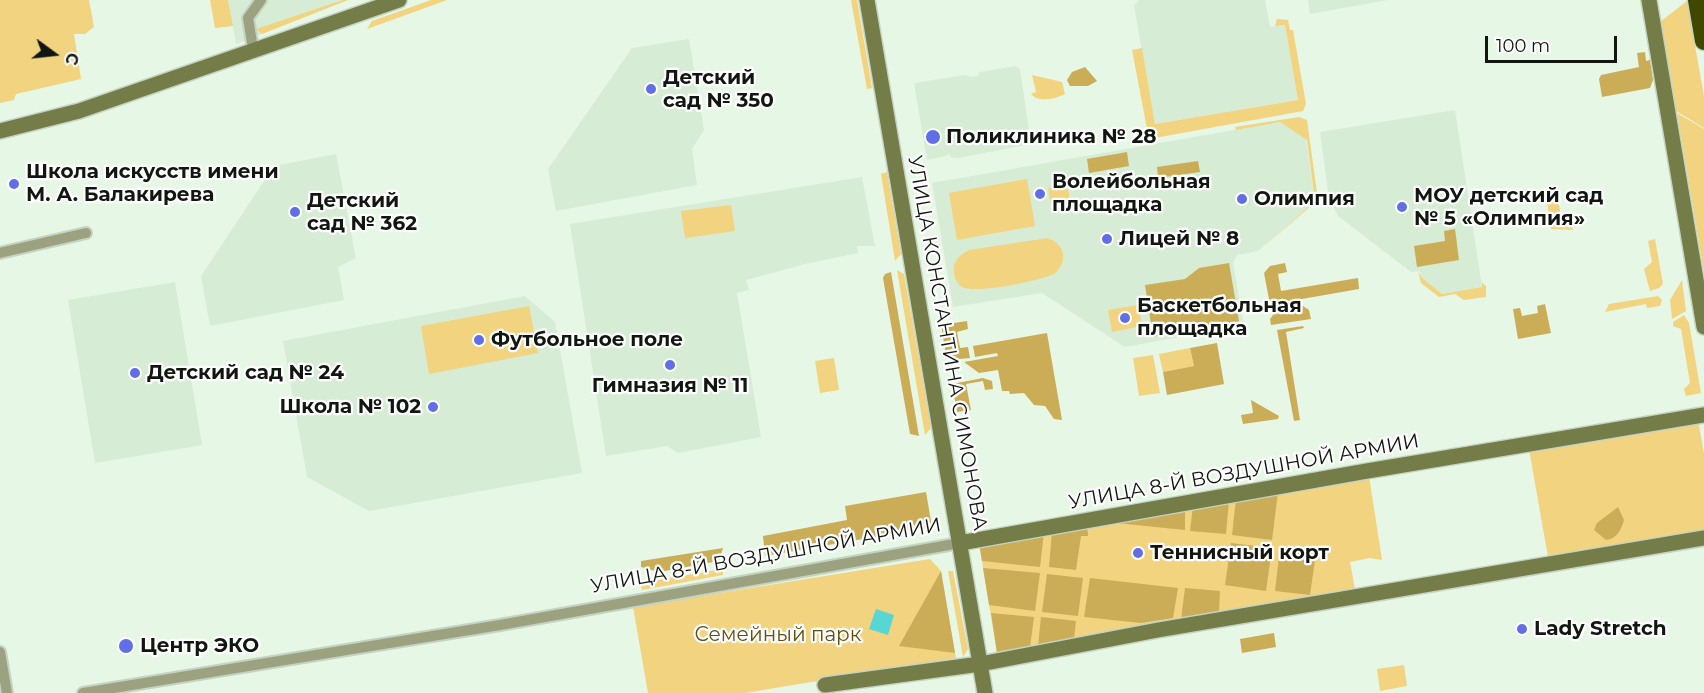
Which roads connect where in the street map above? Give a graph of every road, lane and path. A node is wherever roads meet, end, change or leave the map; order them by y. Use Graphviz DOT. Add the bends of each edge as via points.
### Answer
graph roads {
  1 [pos="261,0"];
  2 [pos="399,0"];
  3 [pos="867,0"];
  4 [pos="1649,0"];
  5 [pos="1697,0"];
  6 [pos="1704,41"];
  7 [pos="253,49"];
  8 [pos="0,131"];
  9 [pos="86,233"];
  10 [pos="0,253"];
  11 [pos="1704,327"];
  12 [pos="1704,415"];
  13 [pos="1704,538"];
  14 [pos="960,543"];
  15 [pos="0,652"];
  16 [pos="980,664"];
  17 [pos="825,685"];
  18 [pos="7,693"];
  19 [pos="83,693"];
  20 [pos="985,693"];
  1 -- 7 [label="street" via="248,18"];
  2 -- 7 [label="street"];
  3 -- 14 [label="street, УЛИЦА КОНСТАНТИНА СИМОНОВА"];
  4 -- 11 [label="street"];
  5 -- 6 [label="highway"];
  7 -- 8 [label="street" via="79,111"];
  9 -- 10 [label="street"];
  12 -- 14 [label="street, УЛИЦА 8-Й ВОЗДУШНОЙ АРМИИ"];
  13 -- 16 [label="street" via="1166,628"];
  14 -- 16 [label="street, УЛИЦА КОНСТАНТИНА СИМОНОВА"];
  14 -- 19 [label="street, УЛИЦА 8-Й ВОЗДУШНОЙ АРМИИ" via="501,625"];
  15 -- 18 [label="street"];
  16 -- 17 [label="street"];
  16 -- 20 [label="street, УЛИЦА КОНСТАНТИНА СИМОНОВА"];
}
